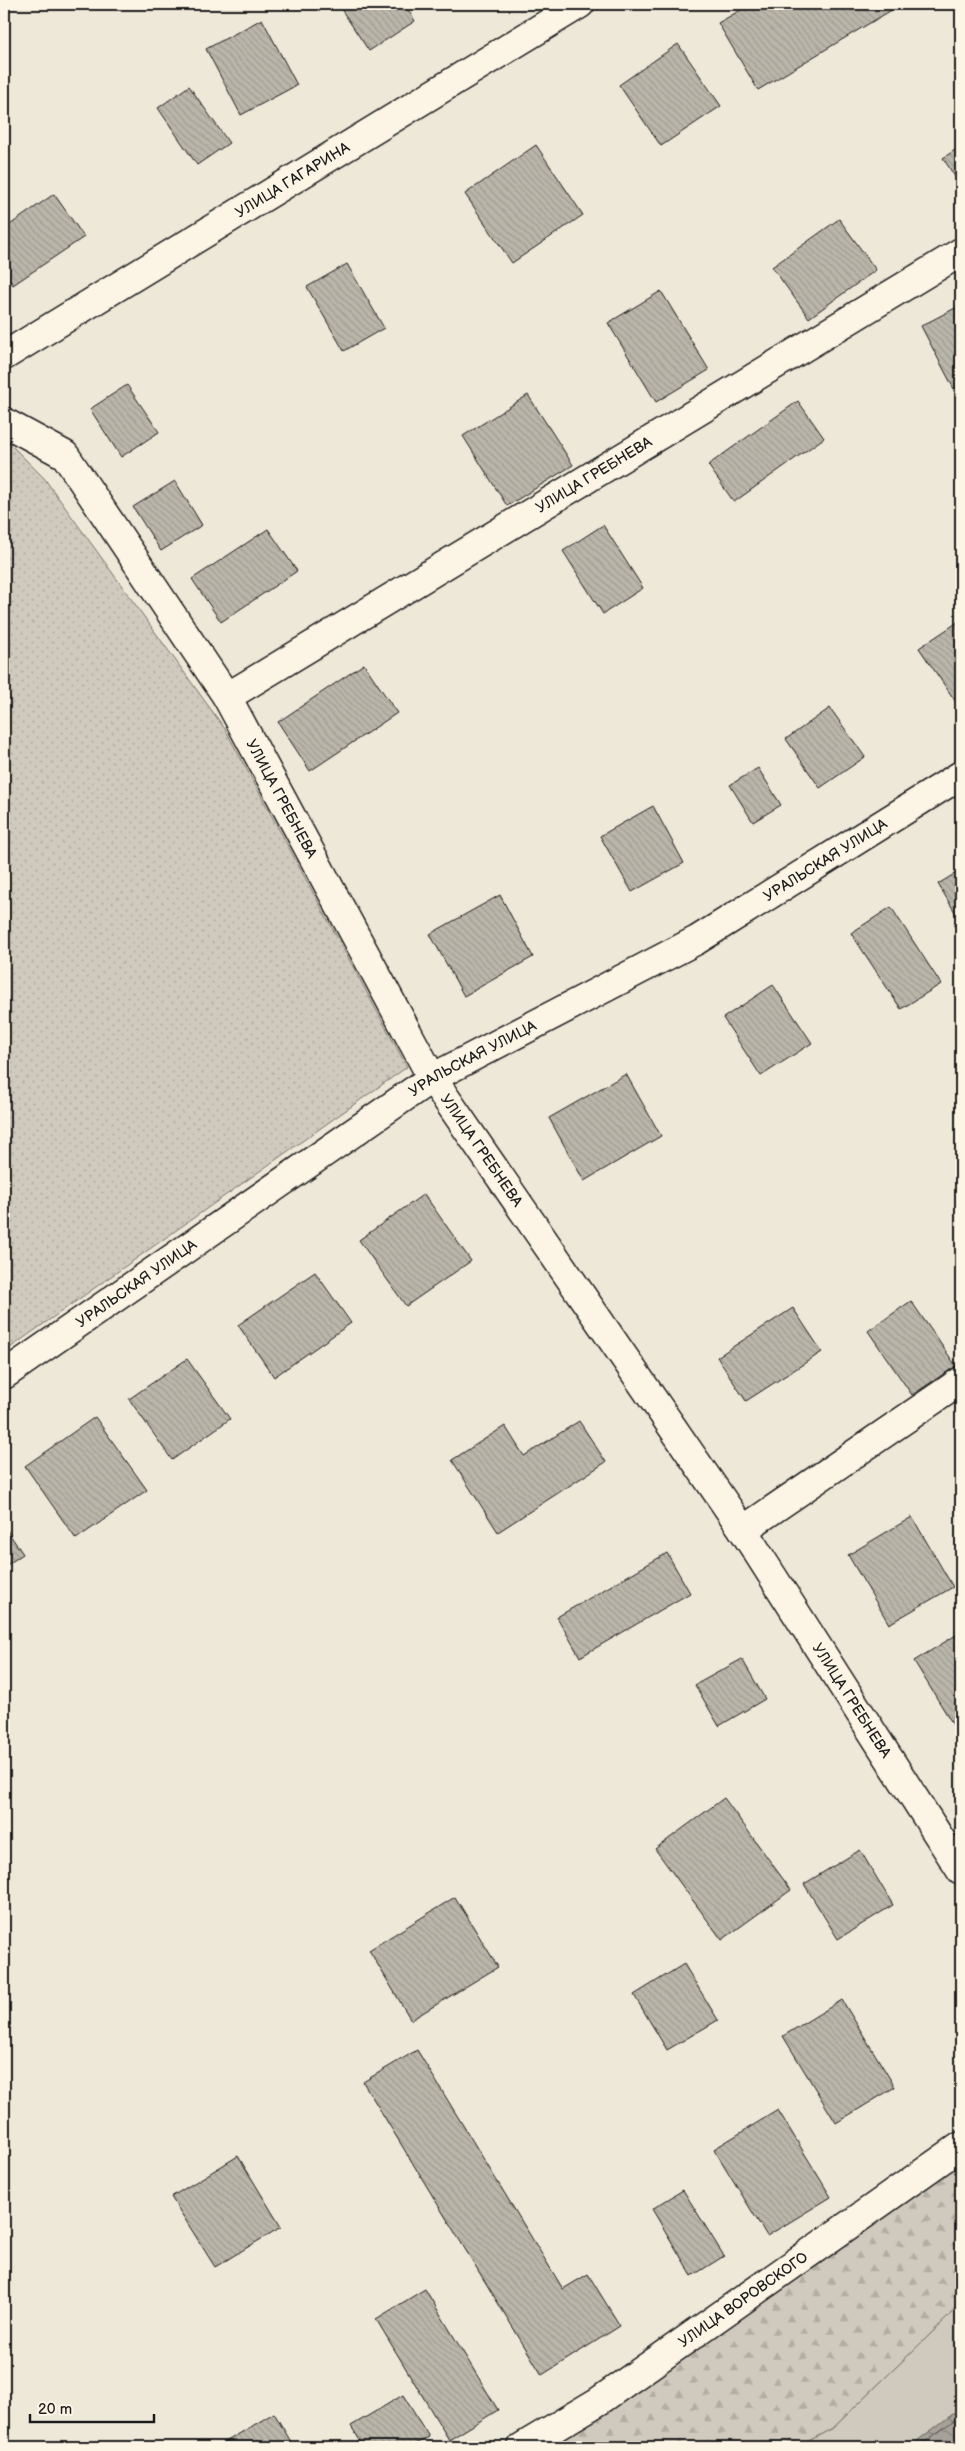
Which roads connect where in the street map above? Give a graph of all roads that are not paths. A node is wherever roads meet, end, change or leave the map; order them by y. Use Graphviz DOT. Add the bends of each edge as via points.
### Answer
graph roads {
  1 [pos="580,4"];
  2 [pos="961,252"];
  3 [pos="4,356"];
  4 [pos="4,422"];
  5 [pos="227,697"];
  6 [pos="961,775"];
  7 [pos="432,1078"];
  8 [pos="4,1375"];
  9 [pos="961,1381"];
  10 [pos="744,1530"];
  11 [pos="961,1871"];
  12 [pos="961,2146"];
  13 [pos="522,2447"];
  1 -- 3 [label="street, УЛИЦА ГАГАРИНА"];
  2 -- 5 [label="street, УЛИЦА ГРЕБНЕВА"];
  4 -- 5 [label="street, УЛИЦА ГРЕБНЕВА" via="65,455"];
  5 -- 7 [label="street, УЛИЦА ГРЕБНЕВА"];
  6 -- 7 [label="street, УРАЛЬСКАЯ УЛИЦА" via="697,940"];
  7 -- 8 [label="street, УРАЛЬСКАЯ УЛИЦА"];
  7 -- 10 [label="street, УЛИЦА ГРЕБНЕВА"];
  9 -- 10 [label="street"];
  10 -- 11 [label="street, УЛИЦА ГРЕБНЕВА"];
  12 -- 13 [label="street, УЛИЦА ВОРОВСКОГО" via="598,2401"];
}
